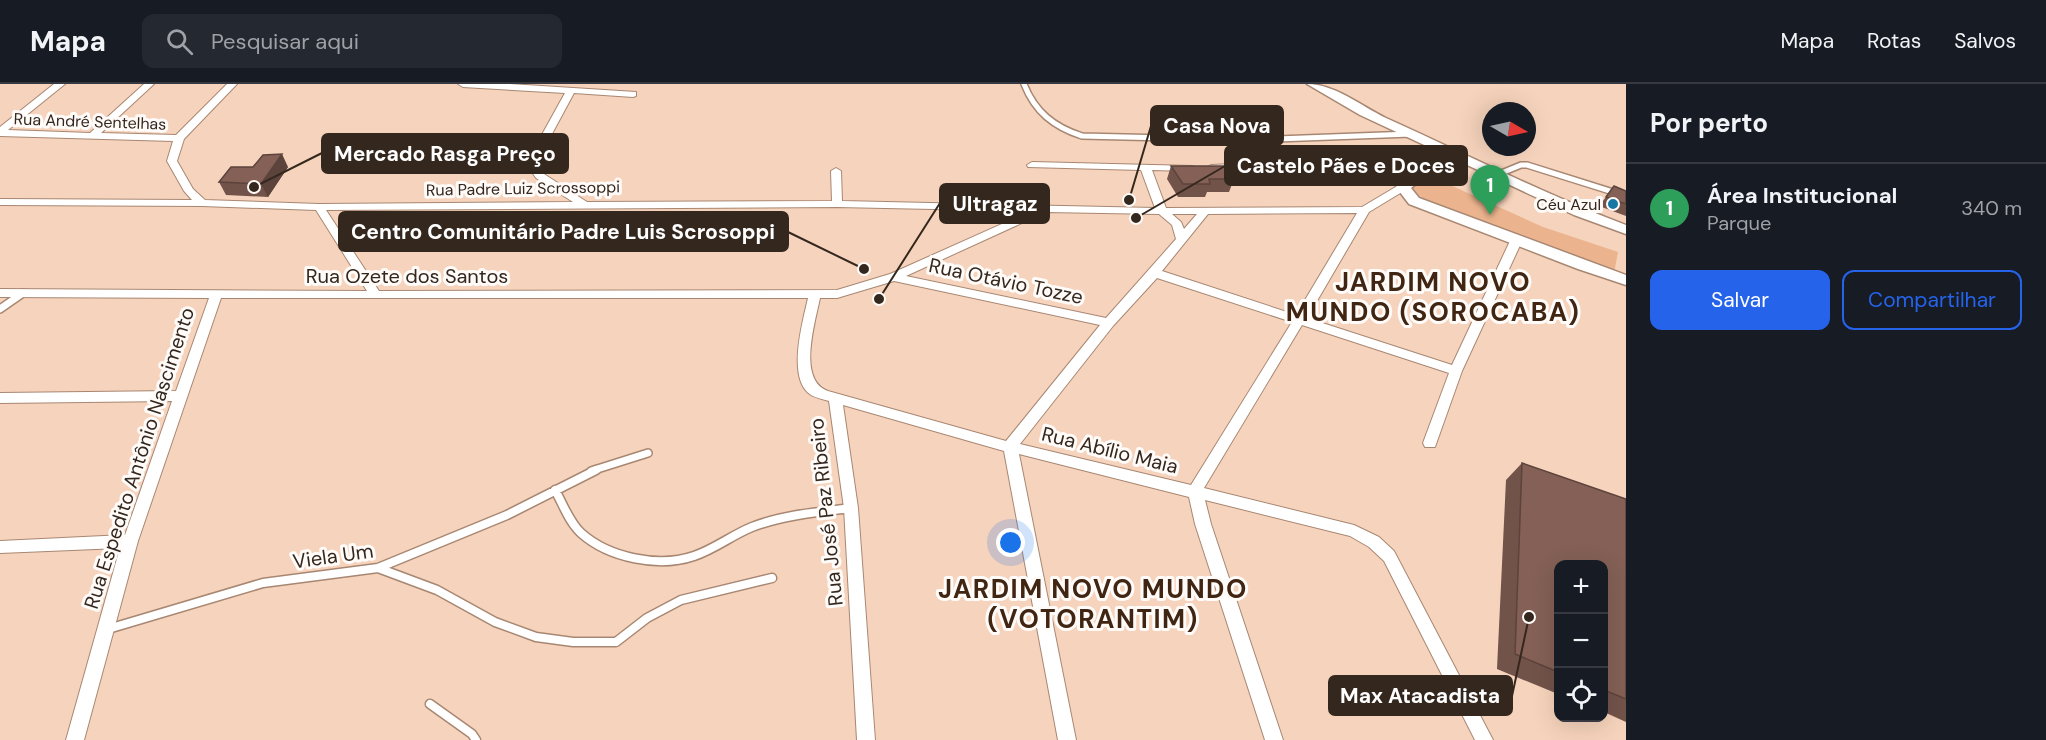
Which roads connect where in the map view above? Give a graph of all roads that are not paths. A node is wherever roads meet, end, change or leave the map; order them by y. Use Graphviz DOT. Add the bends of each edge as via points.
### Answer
graph roads {
  1 [pos="60,84"];
  2 [pos="149,84"];
  3 [pos="232,84"];
  4 [pos="463,84"];
  5 [pos="1024,84"];
  6 [pos="1313,84"];
  7 [pos="571,90"];
  8 [pos="633,94"];
  9 [pos="0,132"];
  10 [pos="1413,134"];
  11 [pos="92,136"];
  12 [pos="179,138"];
  13 [pos="1427,140"];
  14 [pos="1435,161"];
  15 [pos="1032,165"];
  16 [pos="1485,168"];
  17 [pos="1146,169"];
  18 [pos="836,171"];
  19 [pos="1499,174"];
  20 [pos="1403,187"];
  21 [pos="1626,196"];
  22 [pos="1384,198"];
  23 [pos="0,202"];
  24 [pos="202,203"];
  25 [pos="837,204"];
  26 [pos="584,205"];
  27 [pos="1425,206"];
  28 [pos="319,207"];
  29 [pos="980,208"];
  30 [pos="1046,209"];
  31 [pos="1364,210"];
  32 [pos="1162,211"];
  33 [pos="1318,211"];
  34 [pos="1204,212"];
  35 [pos="988,225"];
  36 [pos="1355,229"];
  37 [pos="1626,230"];
  38 [pos="1182,240"];
  39 [pos="1516,242"];
  40 [pos="1155,273"];
  41 [pos="894,277"];
  42 [pos="1626,280"];
  43 [pos="0,293"];
  44 [pos="23,293"];
  45 [pos="216,295"];
  46 [pos="376,296"];
  47 [pos="814,296"];
  48 [pos="0,309"];
  49 [pos="1297,320"];
  50 [pos="1109,322"];
  51 [pos="1456,371"];
  52 [pos="179,396"];
  53 [pos="0,398"];
  54 [pos="835,398"];
  55 [pos="1430,442"];
  56 [pos="1010,446"];
  57 [pos="648,453"];
  58 [pos="555,490"];
  59 [pos="1195,491"];
  60 [pos="851,508"];
  61 [pos="130,541"];
  62 [pos="0,547"];
  63 [pos="378,568"];
  64 [pos="772,578"];
  65 [pos="105,630"];
  66 [pos="430,704"];
  67 [pos="75,740"];
  68 [pos="476,740"];
  69 [pos="866,740"];
  70 [pos="1067,740"];
  71 [pos="1274,740"];
  72 [pos="1484,740"];
  1 -- 9 [label="street"];
  2 -- 11 [label="street"];
  3 -- 12 [label="street"];
  4 -- 7 [label="street"];
  5 -- 10 [label="lane" via="1032,104 1048,121 1082,136 1253,140"];
  6 -- 10 [label="main road"];
  7 -- 8 [label="street"];
  7 -- 26 [label="street" via="534,158 534,168"];
  9 -- 11 [label="street, Rua André Sentelhas"];
  10 -- 13 [label="main road"];
  11 -- 12 [label="street, Rua André Sentelhas"];
  12 -- 24 [label="street" via="172,161 189,191"];
  13 -- 14 [label="main road" via="1434,149"];
  13 -- 16 [label="main road"];
  14 -- 16 [label="main road"];
  14 -- 17 [label="street"];
  14 -- 20 [label="main road"];
  15 -- 17 [label="street"];
  16 -- 19 [label="main road"];
  17 -- 32 [label="street"];
  18 -- 25 [label="street"];
  19 -- 21 [label="lane" via="1527,165"];
  19 -- 37 [label="main road"];
  20 -- 22 [label="street"];
  20 -- 27 [label="main road" via="1409,197"];
  22 -- 27 [label="street"];
  22 -- 31 [label="street"];
  23 -- 24 [label="street, Rua Padre Luiz Scrossoppi"];
  24 -- 28 [label="street, Rua Padre Luiz Scrossoppi"];
  25 -- 26 [label="street, Rua Padre Luiz Scrossoppi"];
  25 -- 29 [label="street, Rua Padre Luiz Scrossoppi"];
  26 -- 28 [label="street, Rua Padre Luiz Scrossoppi"];
  27 -- 39 [label="main road"];
  28 -- 46 [label="street"];
  29 -- 30 [label="street, Rua Padre Luiz Scrossoppi"];
  29 -- 35 [label="street"];
  30 -- 32 [label="street, Rua Padre Luiz Scrossoppi"];
  30 -- 35 [label="street"];
  31 -- 33 [label="street, Rua Padre Luiz Scrossoppi"];
  31 -- 36 [label="street"];
  32 -- 34 [label="street, Rua Padre Luiz Scrossoppi"];
  32 -- 38 [label="street" via="1177,224"];
  33 -- 34 [label="street, Rua Padre Luiz Scrossoppi"];
  33 -- 36 [label="street" via="1344,217"];
  34 -- 38 [label="street"];
  35 -- 41 [label="street"];
  36 -- 49 [label="street"];
  38 -- 40 [label="street"];
  39 -- 42 [label="main road"];
  39 -- 51 [label="street"];
  40 -- 49 [label="street"];
  40 -- 50 [label="street"];
  41 -- 47 [label="street" via="837,294"];
  41 -- 50 [label="street, Rua Otávio Tozze"];
  43 -- 44 [label="street, Rua Ozete dos Santos"];
  44 -- 45 [label="street, Rua Ozete dos Santos"];
  44 -- 48 [label="lane"];
  45 -- 46 [label="street, Rua Ozete dos Santos"];
  45 -- 52 [label="street, Rua Espedito Antônio Nascimento"];
  46 -- 47 [label="street, Rua Ozete dos Santos"];
  47 -- 54 [label="street, Rua José Paz Ribeiro" via="804,378 813,390"];
  49 -- 51 [label="street"];
  49 -- 59 [label="street"];
  50 -- 56 [label="street"];
  51 -- 55 [label="street"];
  52 -- 53 [label="street"];
  52 -- 61 [label="street, Rua Espedito Antônio Nascimento"];
  54 -- 56 [label="street, Rua Abílio Maia"];
  54 -- 60 [label="street, Rua José Paz Ribeiro"];
  56 -- 59 [label="street, Rua Abílio Maia"];
  56 -- 70 [label="street"];
  57 -- 58 [label="lane, Viela Um" via="589,472"];
  58 -- 60 [label="lane" via="580,532 606,548 667,561 693,556 751,528 793,515"];
  58 -- 63 [label="lane, Viela Um" via="507,515"];
  59 -- 71 [label="street"];
  59 -- 72 [label="street, Rua Abílio Maia" via="1354,531 1374,542 1389,556"];
  60 -- 69 [label="street, Rua José Paz Ribeiro"];
  61 -- 62 [label="street"];
  61 -- 65 [label="street, Rua Espedito Antônio Nascimento"];
  63 -- 64 [label="lane" via="437,590 495,622 536,637 573,642 616,642 647,618 681,600"];
  63 -- 65 [label="lane, Viela Um" via="263,584"];
  65 -- 67 [label="street, Rua Espedito Antônio Nascimento"];
  66 -- 68 [label="lane"];
}
